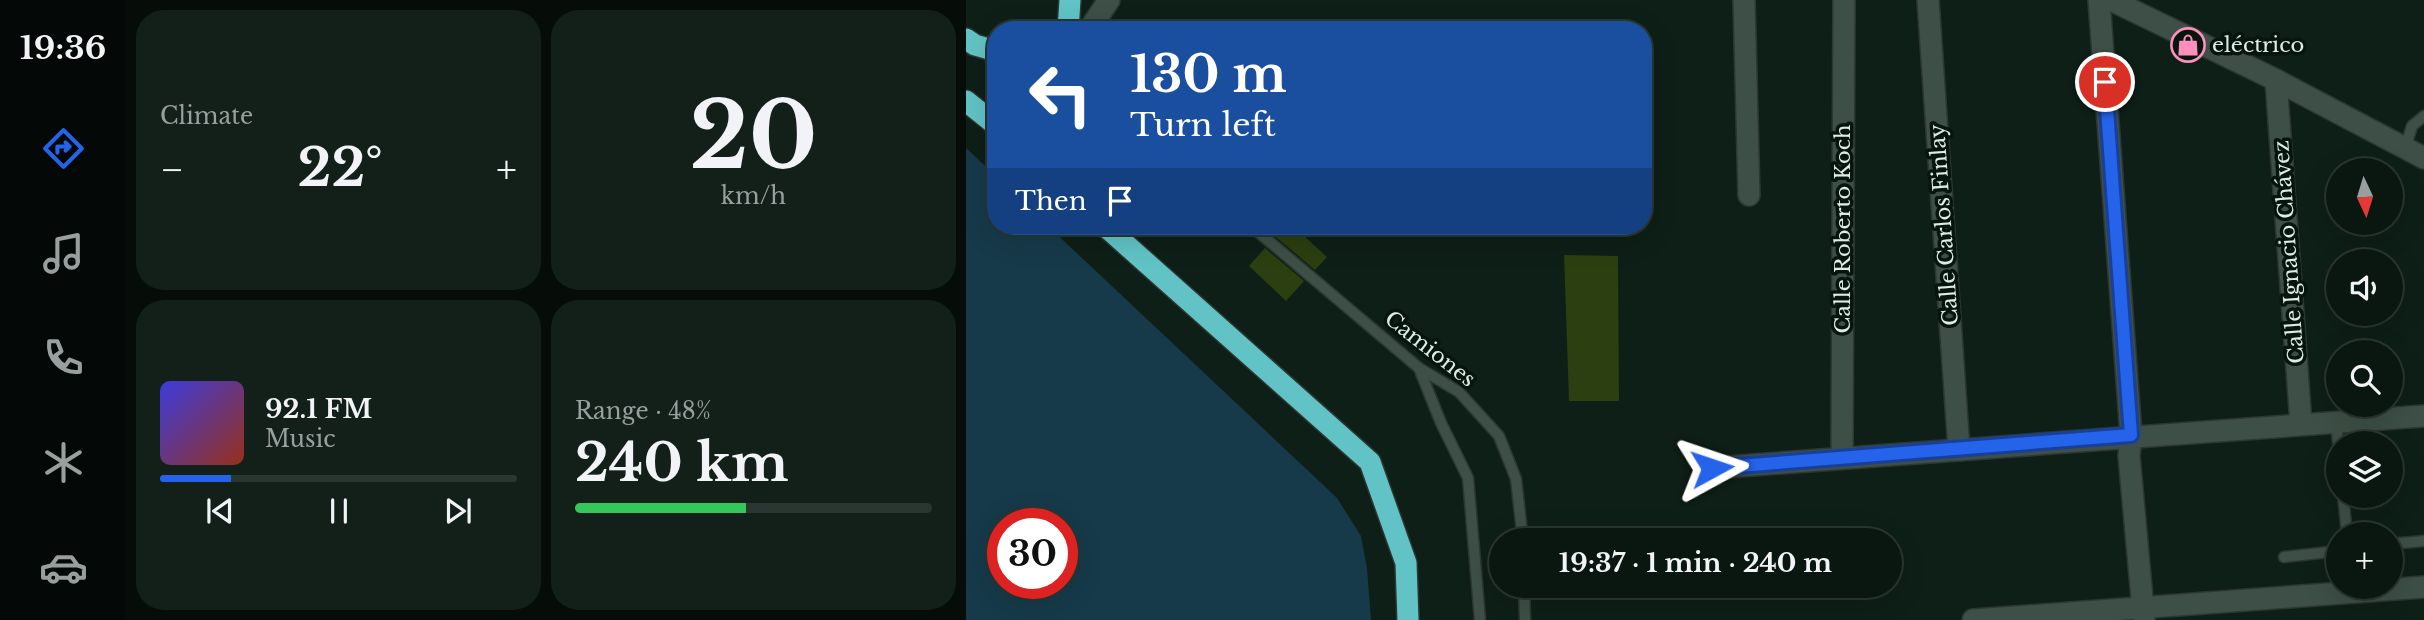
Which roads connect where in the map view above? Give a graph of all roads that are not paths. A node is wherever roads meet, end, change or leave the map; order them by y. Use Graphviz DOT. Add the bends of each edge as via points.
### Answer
graph roads {
  1 [pos="1109,0"];
  2 [pos="1744,0"];
  3 [pos="1844,0"];
  4 [pos="1928,0"];
  5 [pos="2099,0"];
  6 [pos="2112,0"];
  7 [pos="1079,17"];
  8 [pos="966,39"];
  9 [pos="987,48"];
  10 [pos="2276,80"];
  11 [pos="966,101"];
  12 [pos="2424,116"];
  13 [pos="987,118"];
  14 [pos="2414,154"];
  15 [pos="1749,195"];
  16 [pos="1115,235"];
  17 [pos="1262,235"];
  18 [pos="1419,368"];
  19 [pos="2424,416"];
  20 [pos="2301,424"];
  21 [pos="2332,431"];
  22 [pos="2342,431"];
  23 [pos="2131,435"];
  24 [pos="1959,450"];
  25 [pos="1842,457"];
  26 [pos="1712,468"];
  27 [pos="1522,528"];
  28 [pos="2424,541"];
  29 [pos="2403,543"];
  30 [pos="2326,552"];
  31 [pos="2284,557"];
  32 [pos="2424,587"];
  33 [pos="1524,598"];
  34 [pos="2143,614"];
  35 [pos="1408,620"];
  36 [pos="1480,620"];
  37 [pos="1525,620"];
  38 [pos="1973,620"];
  1 -- 7 [label="street"];
  2 -- 15 [label="street"];
  3 -- 25 [label="street, Calle Roberto Koch"];
  4 -- 24 [label="street, Calle Carlos Finlay"];
  5 -- 23 [label="street"];
  6 -- 10 [label="street"];
  8 -- 9 [label="highway"];
  10 -- 14 [label="street"];
  10 -- 20 [label="street, Calle Ignacio Chávez"];
  11 -- 13 [label="highway"];
  12 -- 14 [label="lane" via="2412,126"];
  16 -- 35 [label="highway" via="1370,462 1406,563"];
  17 -- 18 [label="lane, Camiones"];
  18 -- 27 [label="lane, Camiones" via="1459,392 1499,436 1516,479"];
  18 -- 36 [label="lane" via="1468,478"];
  19 -- 22 [label="street"];
  20 -- 21 [label="street"];
  20 -- 23 [label="street"];
  23 -- 24 [label="street"];
  23 -- 34 [label="street"];
  24 -- 25 [label="street"];
  25 -- 26 [label="street"];
  28 -- 29 [label="lane"];
  30 -- 31 [label="lane"];
  32 -- 34 [label="street"];
  33 -- 37 [label="lane"];
  34 -- 38 [label="street"];
}
